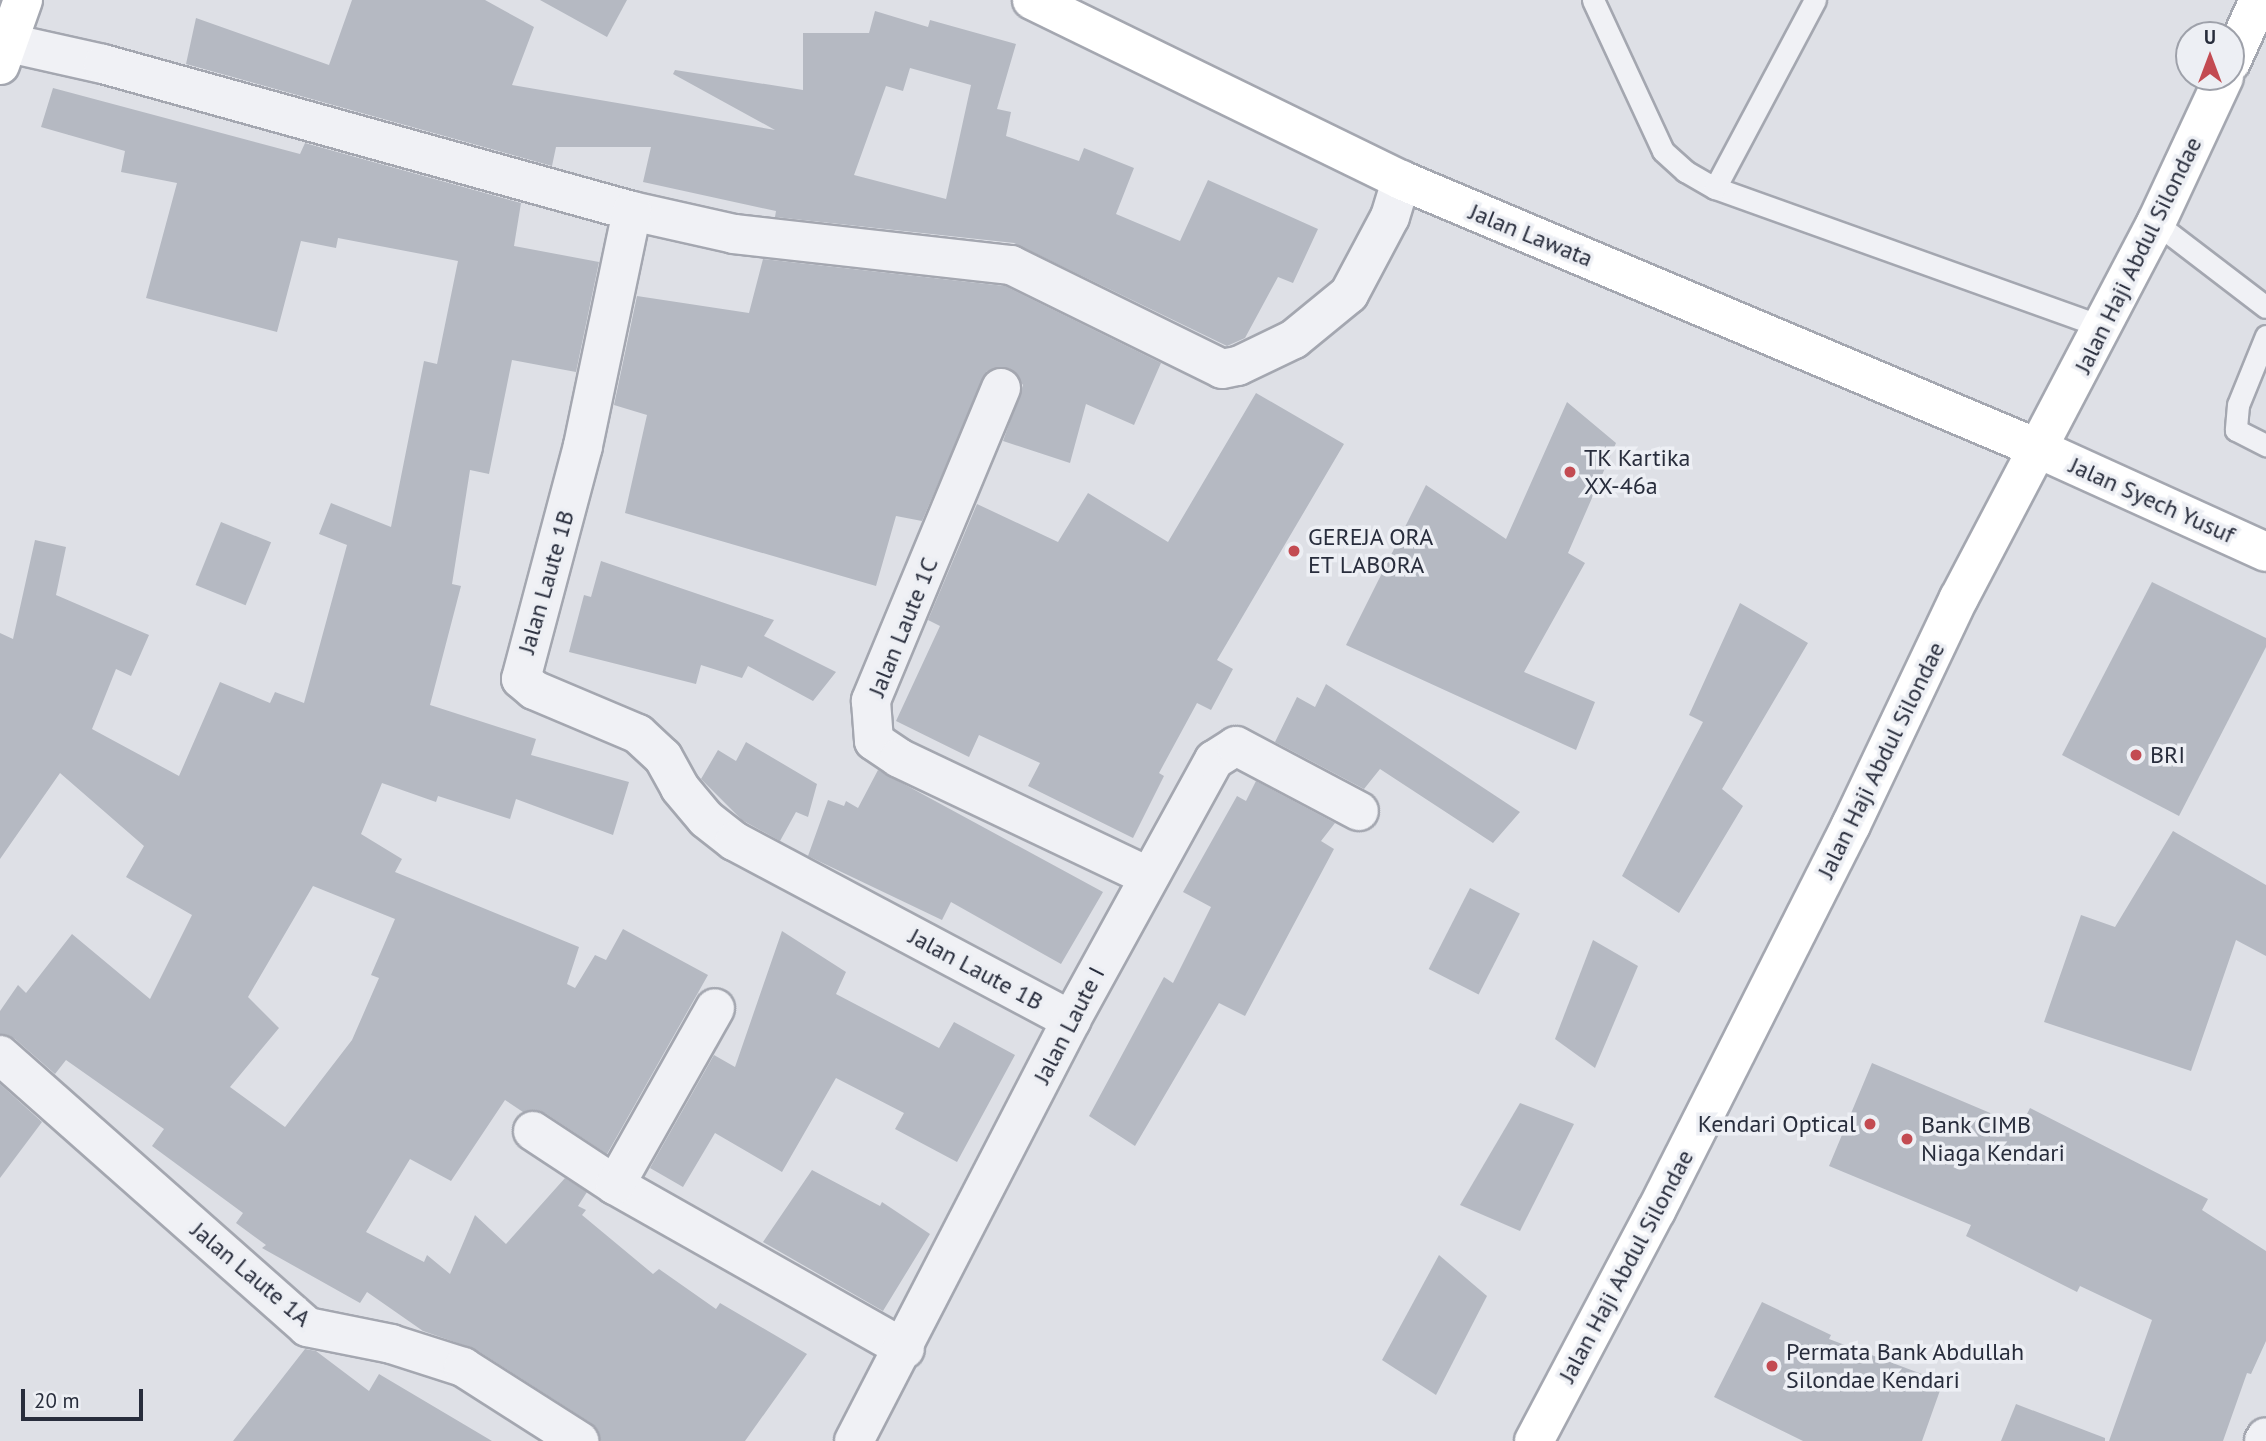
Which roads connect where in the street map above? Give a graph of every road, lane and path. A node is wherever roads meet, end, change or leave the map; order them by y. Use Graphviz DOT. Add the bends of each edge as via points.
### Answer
graph roads {
  1 [pos="23,0"];
  2 [pos="1032,0"];
  3 [pos="1593,0"];
  4 [pos="1815,0"];
  5 [pos="2259,0"];
  6 [pos="2245,31"];
  7 [pos="3,50"];
  8 [pos="2217,91"];
  9 [pos="1401,180"];
  10 [pos="1715,188"];
  11 [pos="632,211"];
  12 [pos="2156,223"];
  13 [pos="2266,307"];
  14 [pos="2104,327"];
  15 [pos="2266,336"];
  16 [pos="1001,388"];
  17 [pos="2266,445"];
  18 [pos="2039,449"];
  19 [pos="2266,552"];
  20 [pos="1359,811"];
  21 [pos="1147,876"];
  22 [pos="715,1008"];
  23 [pos="1071,1020"];
  24 [pos="0,1055"];
  25 [pos="533,1131"];
  26 [pos="615,1185"];
  27 [pos="905,1349"];
  28 [pos="579,1441"];
  29 [pos="855,1441"];
  30 [pos="1534,1441"];
  1 -- 7 [label="main road"];
  2 -- 9 [label="main road, Jalan Lawata"];
  3 -- 10 [label="lane" via="1663,151 1685,171"];
  4 -- 10 [label="lane"];
  5 -- 6 [label="main road"];
  7 -- 11 [label="street" via="103,64"];
  8 -- 12 [label="main road, Jalan Haji Abdul Silondae"];
  9 -- 11 [label="street" via="1390,217 1349,294 1294,339 1222,369 1012,265 734,234"];
  9 -- 18 [label="main road, Jalan Lawata"];
  10 -- 14 [label="lane"];
  11 -- 23 [label="street, Jalan Laute 1B" via="583,446 521,679 534,690 638,734 663,757 680,788 706,819 734,841"];
  12 -- 13 [label="lane"];
  12 -- 14 [label="main road, Jalan Haji Abdul Silondae"];
  14 -- 18 [label="main road, Jalan Haji Abdul Silondae"];
  15 -- 17 [label="lane" via="2238,405 2236,430"];
  16 -- 21 [label="street, Jalan Laute 1C" via="871,701 874,741 889,753"];
  18 -- 19 [label="main road, Jalan Syech Yusuf"];
  18 -- 30 [label="main road, Jalan Haji Abdul Silondae" via="1959,598 1851,825 1656,1211"];
  20 -- 21 [label="street, Jalan Laute I" via="1236,746 1213,760"];
  21 -- 23 [label="street, Jalan Laute I"];
  22 -- 26 [label="street"];
  23 -- 27 [label="street, Jalan Laute I"];
  24 -- 28 [label="street, Jalan Laute 1A" via="307,1327 391,1344 463,1367"];
  25 -- 26 [label="street"];
  26 -- 27 [label="street"];
  27 -- 29 [label="street, Jalan Laute I"];
}
